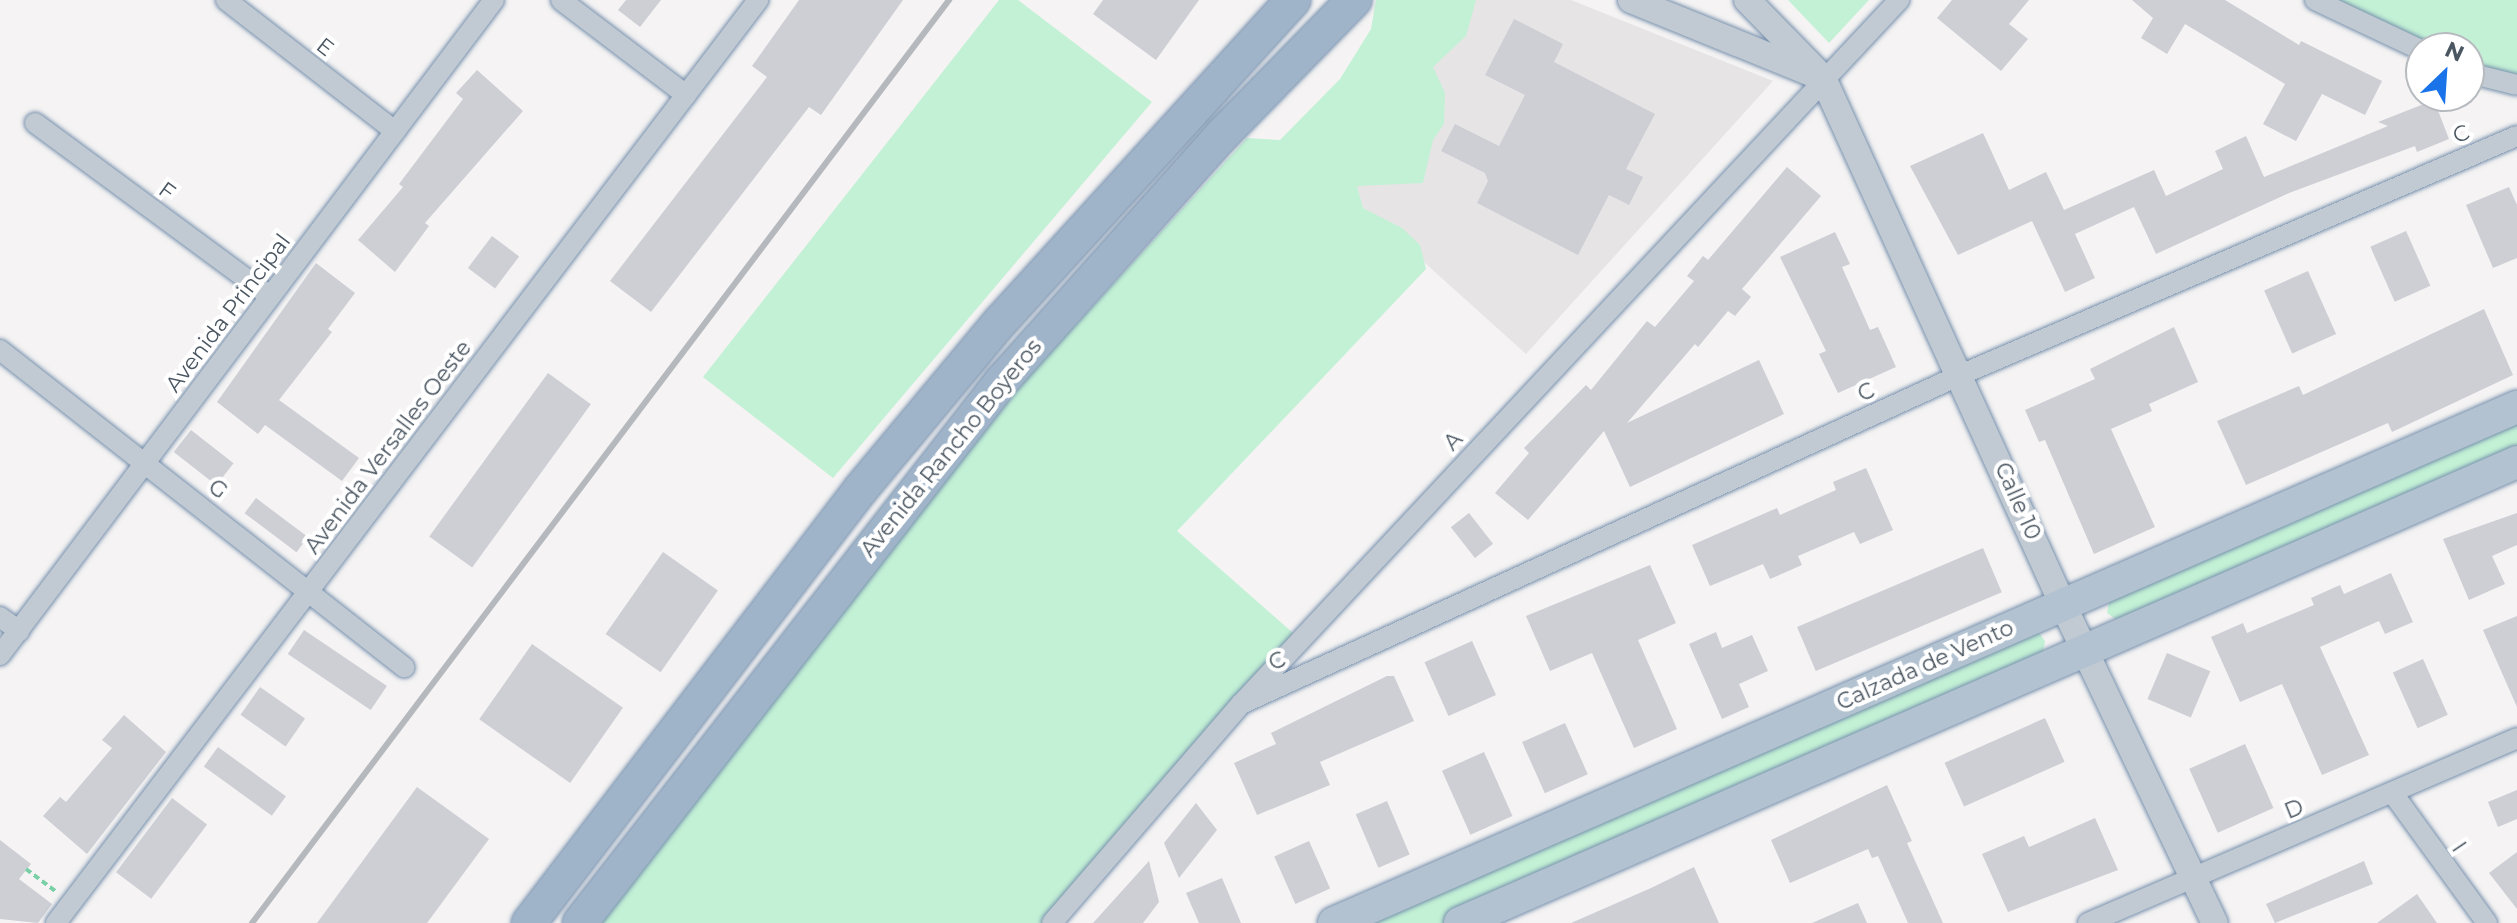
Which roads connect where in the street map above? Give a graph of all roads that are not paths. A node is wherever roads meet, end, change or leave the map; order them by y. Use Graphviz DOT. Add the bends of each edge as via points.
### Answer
graph roads {
  1 [pos="226,0"];
  2 [pos="494,0"];
  3 [pos="561,0"];
  4 [pos="758,0"];
  5 [pos="1293,0"];
  6 [pos="1354,0"];
  7 [pos="1631,0"];
  8 [pos="1747,0"];
  9 [pos="1899,0"];
  10 [pos="2315,0"];
  11 [pos="2405,42"];
  12 [pos="2485,77"];
  13 [pos="1823,78"];
  14 [pos="2517,85"];
  15 [pos="686,95"];
  16 [pos="35,123"];
  17 [pos="395,131"];
  18 [pos="2517,136"];
  19 [pos="270,296"];
  20 [pos="0,350"];
  21 [pos="1963,375"];
  22 [pos="2517,407"];
  23 [pos="146,462"];
  24 [pos="2517,462"];
  25 [pos="308,593"];
  26 [pos="2063,605"];
  27 [pos="0,617"];
  28 [pos="19,631"];
  29 [pos="2085,652"];
  30 [pos="0,655"];
  31 [pos="404,667"];
  32 [pos="1241,704"];
  33 [pos="2517,738"];
  34 [pos="2394,795"];
  35 [pos="2193,876"];
  36 [pos="56,923"];
  37 [pos="529,923"];
  38 [pos="580,923"];
  39 [pos="1052,923"];
  40 [pos="1334,923"];
  41 [pos="1460,923"];
  42 [pos="2088,923"];
  43 [pos="2215,923"];
  44 [pos="2487,923"];
  1 -- 17 [label="street, E"];
  2 -- 17 [label="street, Avenida Principal"];
  3 -- 15 [label="street"];
  4 -- 15 [label="street, Avenida Versalles Oeste"];
  5 -- 37 [label="highway, Avenida Rancho Boyeros" via="1001,321 860,490"];
  6 -- 38 [label="highway, Avenida Rancho Boyeros" via="1222,135 1002,381"];
  7 -- 13 [label="street"];
  8 -- 13 [label="street, Calle 10"];
  9 -- 13 [label="street, A"];
  10 -- 11 [label="street"];
  12 -- 14 [label="street"];
  13 -- 21 [label="street, Calle 10"];
  13 -- 32 [label="street, A"];
  15 -- 25 [label="street, Avenida Versalles Oeste"];
  16 -- 19 [label="street, F"];
  17 -- 19 [label="street, Avenida Principal"];
  18 -- 21 [label="street, C"];
  19 -- 23 [label="street, Avenida Principal"];
  20 -- 23 [label="street, G"];
  21 -- 26 [label="street, Calle 10"];
  21 -- 32 [label="street, C"];
  22 -- 26 [label="main road, Calzada de Vento"];
  23 -- 25 [label="street, G"];
  23 -- 28 [label="street, Avenida Principal"];
  24 -- 29 [label="main road"];
  25 -- 31 [label="street, G"];
  25 -- 36 [label="street, Avenida Versalles Oeste"];
  26 -- 29 [label="street, Calle 10"];
  26 -- 40 [label="main road, Calzada de Vento"];
  27 -- 28 [label="street"];
  28 -- 30 [label="street, Avenida Principal"];
  29 -- 35 [label="street, Calle 10"];
  29 -- 41 [label="main road"];
  32 -- 39 [label="street, A"];
  33 -- 34 [label="street, D"];
  34 -- 35 [label="street, D"];
  34 -- 44 [label="street, I"];
  35 -- 42 [label="street, D"];
  35 -- 43 [label="street, Calle 10"];
}
